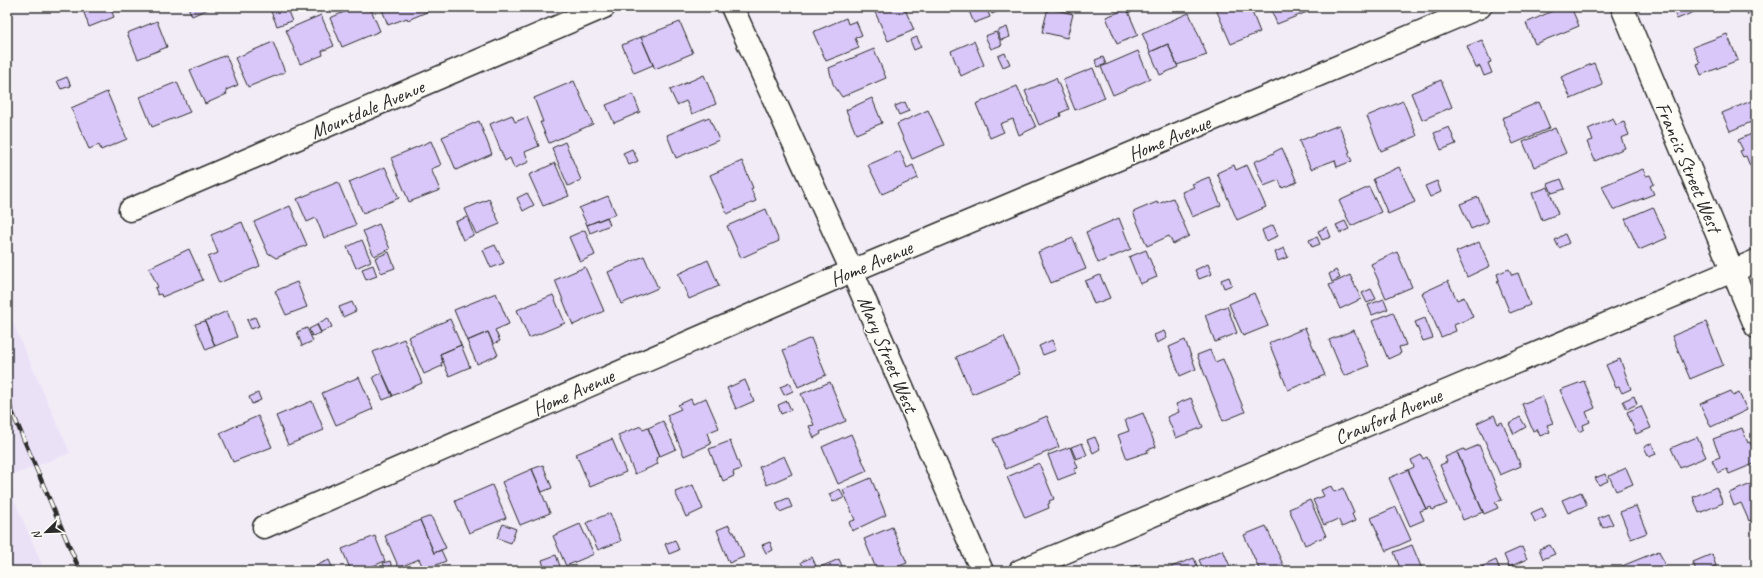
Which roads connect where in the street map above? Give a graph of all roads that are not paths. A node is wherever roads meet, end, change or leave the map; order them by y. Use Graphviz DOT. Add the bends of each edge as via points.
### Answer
graph roads {
  1 [pos="604,7"];
  2 [pos="732,7"];
  3 [pos="1480,7"];
  4 [pos="1622,7"];
  5 [pos="130,210"];
  6 [pos="1756,261"];
  7 [pos="852,271"];
  8 [pos="1732,272"];
  9 [pos="1756,327"];
  10 [pos="264,527"];
  11 [pos="982,571"];
  12 [pos="1020,571"];
  1 -- 5 [label="street, Mountdale Avenue"];
  2 -- 7 [label="street, Mary Street West"];
  3 -- 7 [label="street, Home Avenue"];
  4 -- 8 [label="street, Francis Street West"];
  6 -- 8 [label="street, Crawford Avenue"];
  7 -- 10 [label="street, Home Avenue"];
  7 -- 11 [label="street, Mary Street West"];
  8 -- 9 [label="street, Francis Street West"];
  8 -- 12 [label="street, Crawford Avenue"];
}
